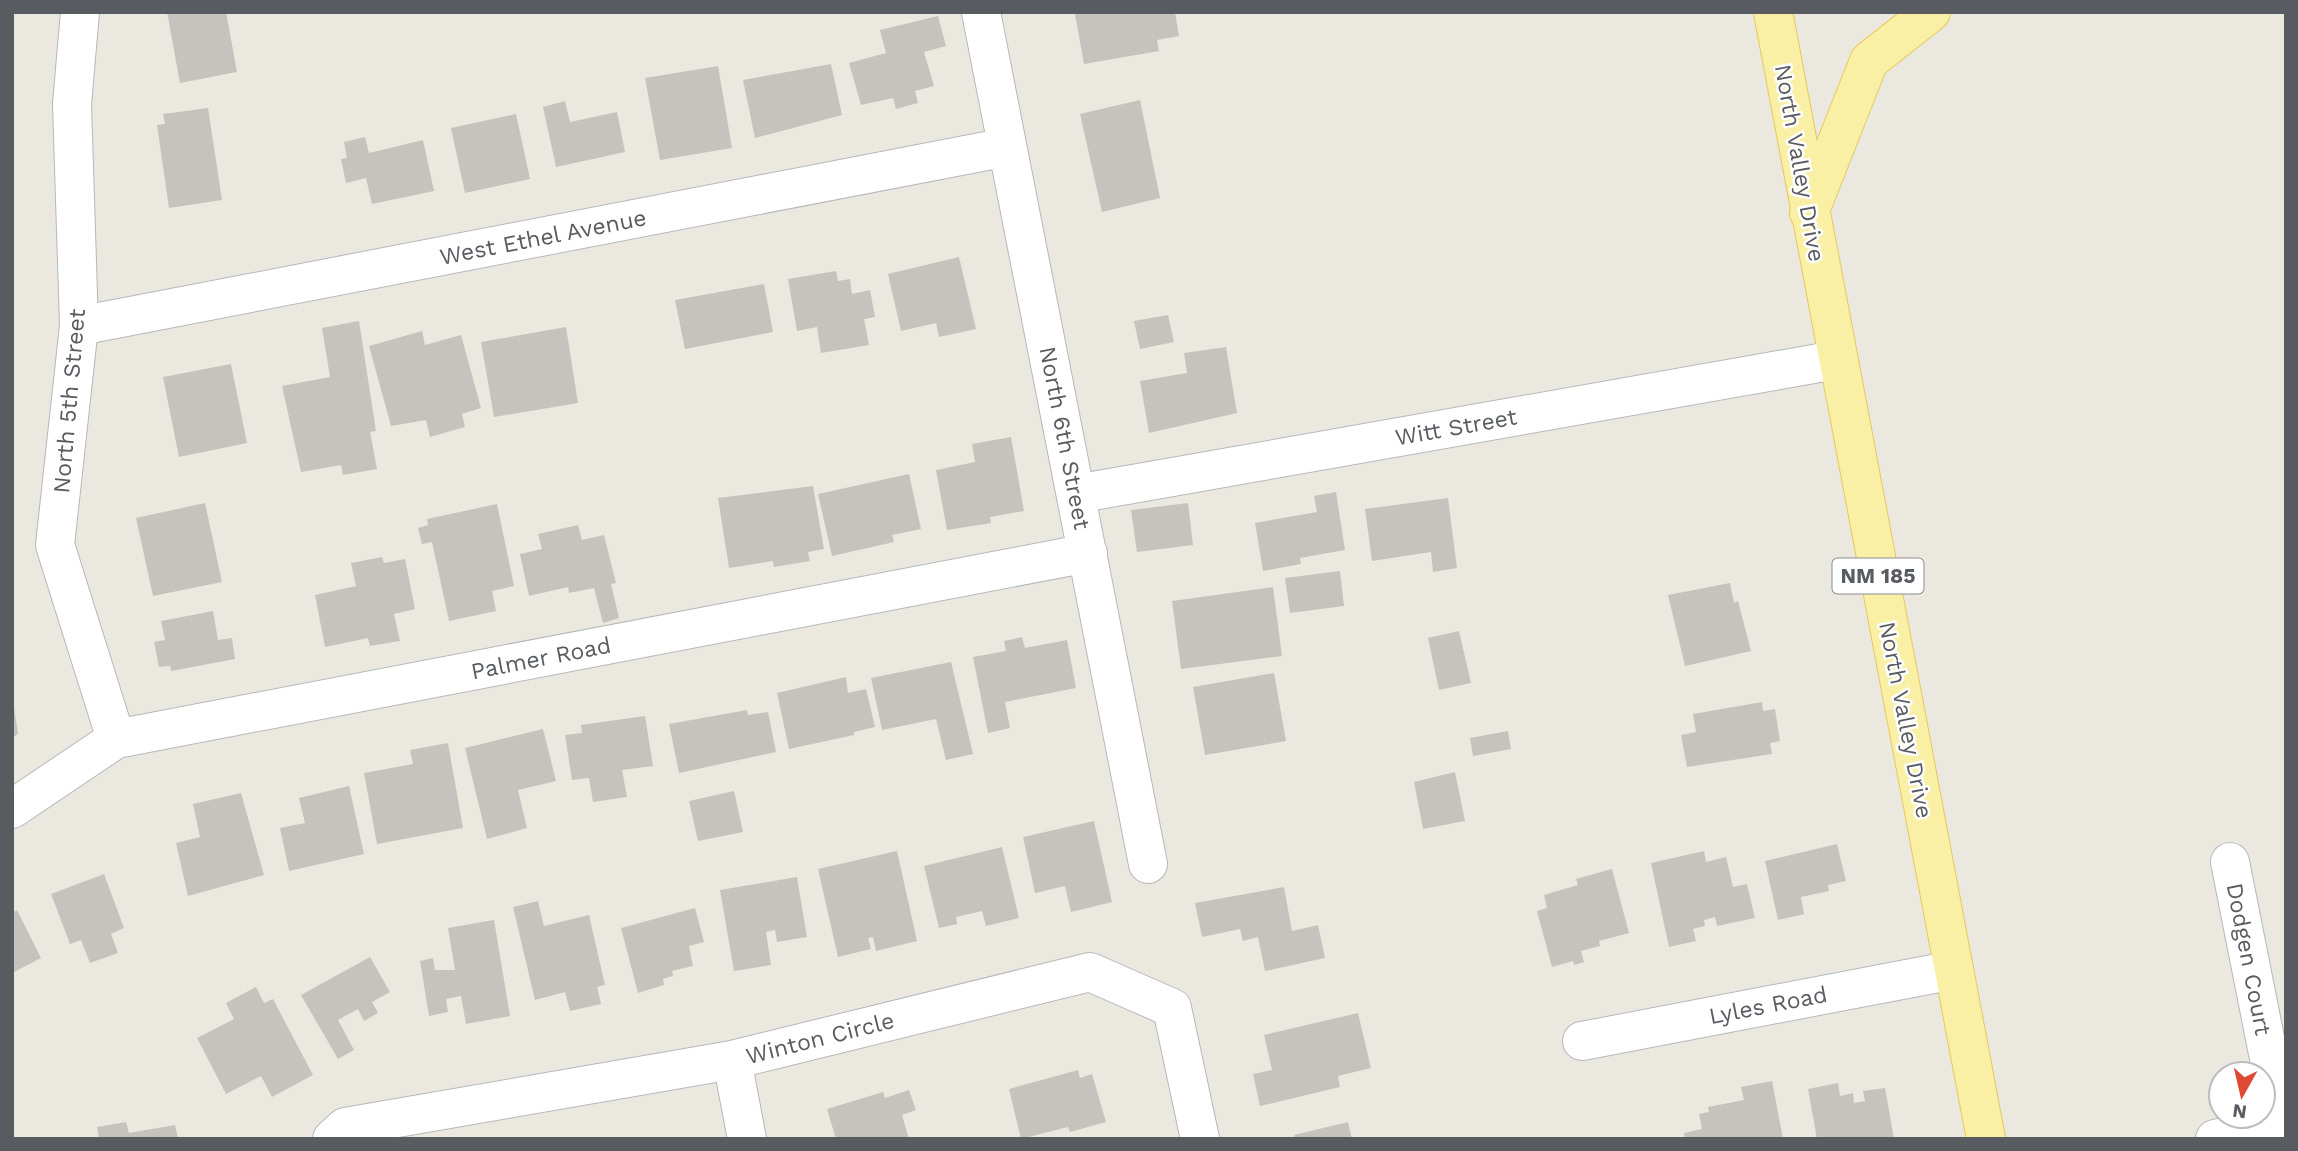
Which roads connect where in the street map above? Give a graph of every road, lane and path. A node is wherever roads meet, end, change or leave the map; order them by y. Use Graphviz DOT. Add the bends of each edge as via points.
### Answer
graph roads {
  1 [pos="80,12"];
  2 [pos="981,12"];
  3 [pos="1773,12"];
  4 [pos="1931,12"];
  5 [pos="1007,147"];
  6 [pos="1809,212"];
  7 [pos="79,326"];
  8 [pos="1836,360"];
  9 [pos="1076,494"];
  10 [pos="1088,553"];
  11 [pos="116,739"];
  12 [pos="12,809"];
  13 [pos="2230,862"];
  14 [pos="1148,864"];
  15 [pos="1954,970"];
  16 [pos="1582,1041"];
  17 [pos="732,1060"];
  18 [pos="2284,1128"];
  19 [pos="332,1139"];
  20 [pos="747,1139"];
  21 [pos="1200,1139"];
  22 [pos="1986,1139"];
  23 [pos="2215,1139"];
  1 -- 7 [label="street, North 5th Street" via="72,104"];
  2 -- 5 [label="street, North 6th Street"];
  3 -- 6 [label="main road, North Valley Drive / NM 185"];
  4 -- 6 [label="main road" via="1869,61"];
  5 -- 7 [label="street, West Ethel Avenue"];
  5 -- 9 [label="street, North 6th Street"];
  6 -- 8 [label="main road, North Valley Drive / NM 185"];
  7 -- 11 [label="street, North 5th Street" via="55,545"];
  8 -- 9 [label="street, Witt Street"];
  8 -- 15 [label="main road, North Valley Drive / NM 185"];
  9 -- 10 [label="street, North 6th Street"];
  10 -- 11 [label="street, Palmer Road"];
  10 -- 14 [label="street, North 6th Street"];
  11 -- 12 [label="street, Palmer Road"];
  13 -- 18 [label="street, Dodgen Court"];
  15 -- 16 [label="street, Lyles Road"];
  15 -- 22 [label="main road, North Valley Drive / NM 185"];
  17 -- 19 [label="street, Winton Circle" via="345,1127"];
  17 -- 20 [label="street"];
  17 -- 21 [label="street, Winton Circle" via="1090,972 1172,1007"];
  18 -- 23 [label="street"];
}
